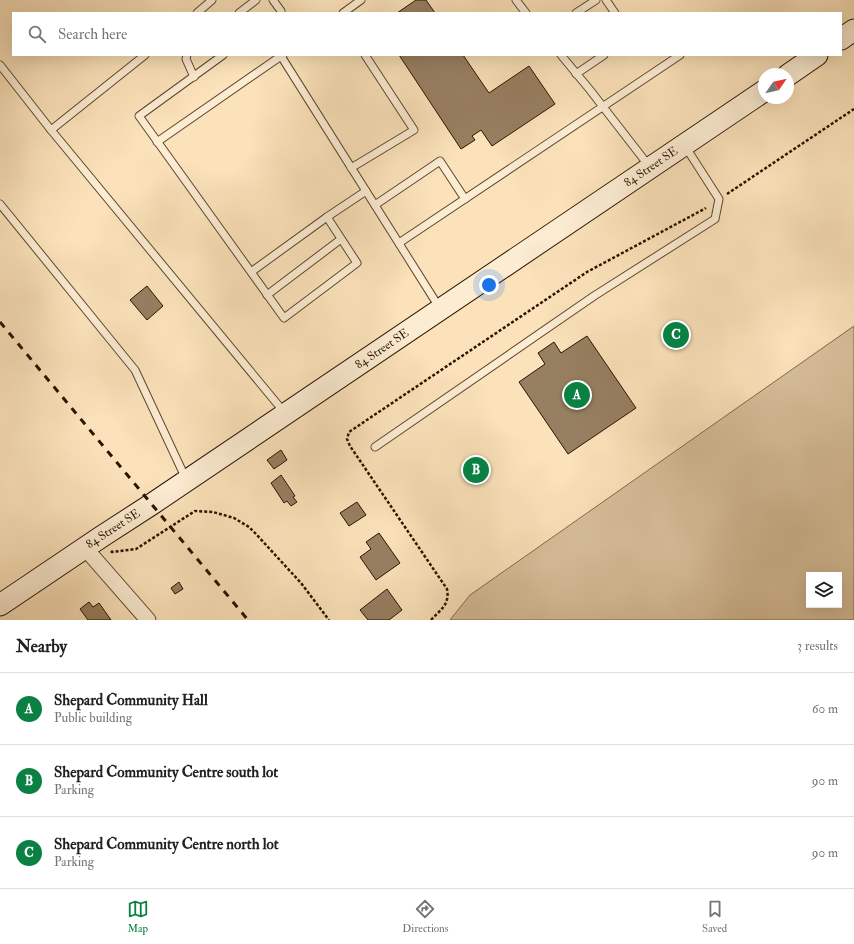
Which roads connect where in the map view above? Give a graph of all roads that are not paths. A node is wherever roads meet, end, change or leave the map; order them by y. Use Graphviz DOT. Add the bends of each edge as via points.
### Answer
graph roads {
  1 [pos="212,0"];
  2 [pos="256,0"];
  3 [pos="273,0"];
  4 [pos="361,0"];
  5 [pos="516,0"];
  6 [pos="596,0"];
  7 [pos="606,0"];
  8 [pos="198,12"];
  9 [pos="240,12"];
  10 [pos="281,12"];
  11 [pos="344,12"];
  12 [pos="525,12"];
  13 [pos="578,12"];
  14 [pos="614,12"];
  15 [pos="854,30"];
  16 [pos="842,38"];
  17 [pos="144,56"];
  18 [pos="187,56"];
  19 [pos="222,56"];
  20 [pos="282,56"];
  21 [pos="366,56"];
  22 [pos="562,56"];
  23 [pos="603,56"];
  24 [pos="679,56"];
  25 [pos="816,56"];
  26 [pos="0,65"];
  27 [pos="794,71"];
  28 [pos="576,74"];
  29 [pos="194,78"];
  30 [pos="758,95"];
  31 [pos="603,107"];
  32 [pos="51,130"];
  33 [pos="158,142"];
  34 [pos="684,145"];
  35 [pos="651,167"];
  36 [pos="351,168"];
  37 [pos="366,191"];
  38 [pos="465,199"];
  39 [pos="0,204"];
  40 [pos="375,205"];
  41 [pos="327,217"];
  42 [pos="342,239"];
  43 [pos="399,244"];
  44 [pos="251,272"];
  45 [pos="267,295"];
  46 [pos="441,309"];
  47 [pos="286,414"];
  48 [pos="375,447"];
  49 [pos="187,481"];
  50 [pos="85,548"];
  51 [pos="0,605"];
  52 [pos="148,620"];
  1 -- 8 [label="lane"];
  2 -- 9 [label="lane"];
  3 -- 10 [label="lane"];
  4 -- 11 [label="lane"];
  5 -- 12 [label="lane"];
  6 -- 13 [label="lane"];
  7 -- 14 [label="lane"];
  15 -- 16 [label="street"];
  17 -- 32 [label="lane"];
  18 -- 29 [label="lane"];
  19 -- 29 [label="lane"];
  20 -- 33 [label="lane"];
  20 -- 36 [label="lane"];
  21 -- 36 [label="lane" via="414,130"];
  22 -- 28 [label="lane"];
  23 -- 28 [label="lane"];
  24 -- 31 [label="lane"];
  25 -- 27 [label="street"];
  26 -- 32 [label="lane"];
  28 -- 31 [label="lane"];
  29 -- 33 [label="lane" via="139,116"];
  30 -- 34 [label="street, 84 Street SE"];
  31 -- 35 [label="lane"];
  31 -- 38 [label="lane"];
  32 -- 47 [label="lane"];
  33 -- 44 [label="lane"];
  34 -- 35 [label="street, 84 Street SE"];
  34 -- 48 [label="lane" via="719,199 715,219 594,296"];
  35 -- 46 [label="street, 84 Street SE"];
  36 -- 37 [label="lane"];
  37 -- 40 [label="lane"];
  37 -- 41 [label="lane"];
  38 -- 40 [label="lane" via="440,161"];
  38 -- 43 [label="lane"];
  39 -- 49 [label="lane" via="135,370"];
  40 -- 43 [label="lane"];
  41 -- 42 [label="lane"];
  41 -- 44 [label="lane"];
  42 -- 45 [label="lane"];
  42 -- 45 [label="lane" via="357,263 284,318"];
  43 -- 46 [label="lane"];
  44 -- 45 [label="lane"];
  46 -- 47 [label="street, 84 Street SE"];
  47 -- 49 [label="street, 84 Street SE"];
  49 -- 50 [label="street, 84 Street SE"];
  50 -- 51 [label="street, 84 Street SE"];
  50 -- 52 [label="street"];
}
